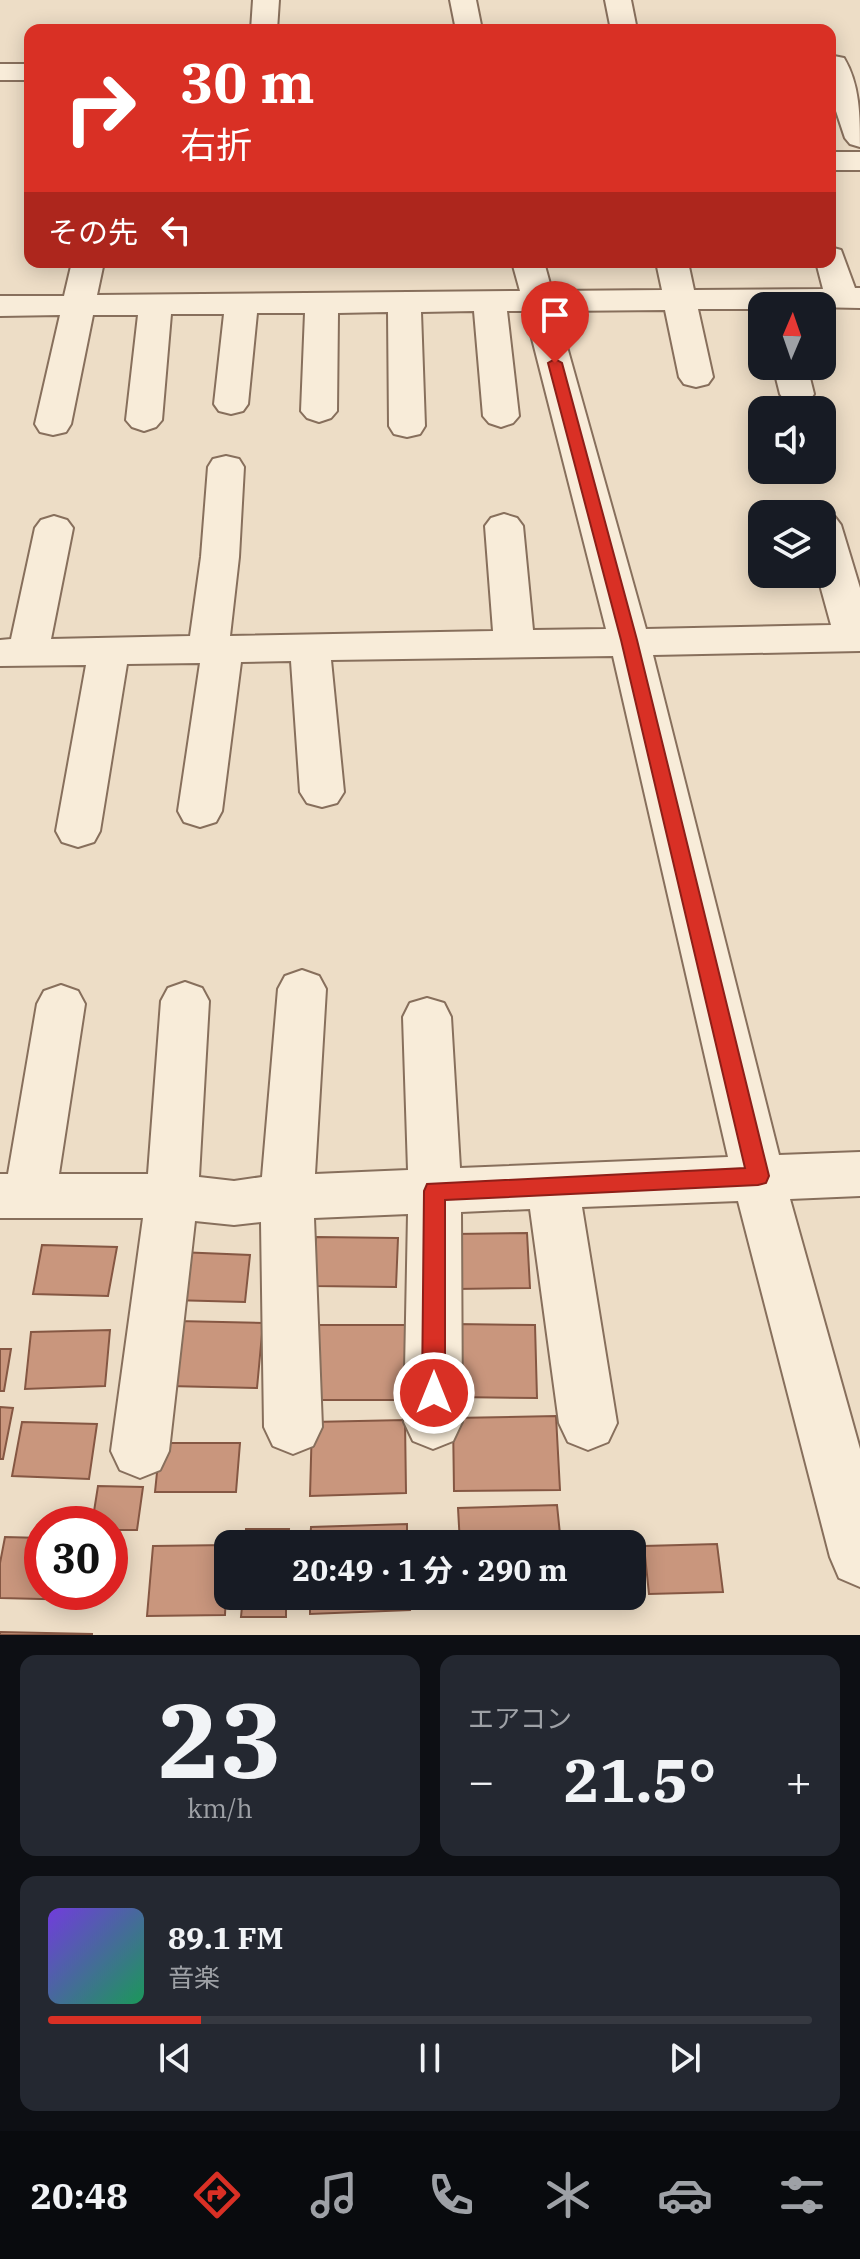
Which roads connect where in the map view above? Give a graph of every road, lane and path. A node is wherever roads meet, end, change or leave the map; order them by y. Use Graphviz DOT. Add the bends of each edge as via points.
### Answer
graph roads {
  1 [pos="266,0"];
  2 [pos="463,0"];
  3 [pos="618,0"];
  4 [pos="264,24"];
  5 [pos="468,24"];
  6 [pos="623,24"];
  7 [pos="841,64"];
  8 [pos="0,72"];
  9 [pos="24,72"];
  10 [pos="860,138"];
  11 [pos="836,161"];
  12 [pos="860,161"];
  13 [pos="87,268"];
  14 [pos="530,268"];
  15 [pos="674,268"];
  16 [pos="836,268"];
  17 [pos="748,296"];
  18 [pos="851,298"];
  19 [pos="682,300"];
  20 [pos="538,301"];
  21 [pos="404,302"];
  22 [pos="490,302"];
  23 [pos="322,303"];
  24 [pos="156,304"];
  25 [pos="241,304"];
  26 [pos="79,305"];
  27 [pos="0,306"];
  28 [pos="696,377"];
  29 [pos="231,404"];
  30 [pos="319,411"];
  31 [pos="501,416"];
  32 [pos="144,420"];
  33 [pos="53,424"];
  34 [pos="407,426"];
  35 [pos="226,467"];
  36 [pos="504,526"];
  37 [pos="54,528"];
  38 [pos="836,570"];
  39 [pos="857,638"];
  40 [pos="629,640"];
  41 [pos="514,642"];
  42 [pos="310,646"];
  43 [pos="216,647"];
  44 [pos="109,649"];
  45 [pos="14,652"];
  46 [pos="322,792"];
  47 [pos="200,811"];
  48 [pos="78,831"];
  49 [pos="302,989"];
  50 [pos="185,1001"];
  51 [pos="61,1004"];
  52 [pos="427,1017"];
  53 [pos="860,1174"];
  54 [pos="758,1176"];
  55 [pos="553,1186"];
  56 [pos="435,1191"];
  57 [pos="15,1196"];
  58 [pos="172,1196"];
  59 [pos="287,1197"];
  60 [pos="433,1422"];
  61 [pos="588,1423"];
  62 [pos="293,1427"];
  63 [pos="140,1451"];
  64 [pos="860,1557"];
  1 -- 4 [label="street"];
  2 -- 5 [label="street"];
  3 -- 6 [label="street"];
  7 -- 10 [label="street"];
  8 -- 9 [label="street"];
  11 -- 12 [label="street"];
  13 -- 26 [label="street"];
  14 -- 20 [label="street"];
  15 -- 19 [label="street"];
  16 -- 18 [label="street"];
  17 -- 19 [label="street"];
  19 -- 20 [label="street"];
  19 -- 28 [label="street"];
  20 -- 22 [label="street"];
  20 -- 40 [label="street"];
  21 -- 22 [label="street"];
  21 -- 23 [label="street"];
  21 -- 34 [label="street"];
  22 -- 31 [label="street"];
  23 -- 25 [label="street"];
  23 -- 30 [label="street"];
  24 -- 25 [label="street"];
  24 -- 26 [label="street"];
  24 -- 32 [label="street"];
  25 -- 29 [label="street"];
  26 -- 27 [label="street"];
  26 -- 33 [label="street"];
  35 -- 43 [label="street"];
  36 -- 41 [label="street"];
  37 -- 45 [label="street"];
  38 -- 39 [label="street"];
  39 -- 40 [label="street"];
  40 -- 41 [label="street"];
  40 -- 54 [label="street"];
  41 -- 42 [label="street"];
  42 -- 43 [label="street"];
  42 -- 46 [label="street"];
  43 -- 44 [label="street"];
  43 -- 47 [label="street"];
  44 -- 45 [label="street"];
  44 -- 48 [label="street"];
  49 -- 59 [label="street"];
  50 -- 58 [label="street"];
  51 -- 57 [label="street"];
  52 -- 56 [label="street"];
  53 -- 54 [label="street"];
  54 -- 55 [label="street"];
  54 -- 64 [label="street"];
  55 -- 56 [label="street"];
  55 -- 61 [label="street"];
  56 -- 59 [label="street"];
  56 -- 60 [label="street"];
  57 -- 58 [label="street"];
  58 -- 59 [label="street" via="234,1203"];
  58 -- 63 [label="street"];
  59 -- 62 [label="street"];
}
